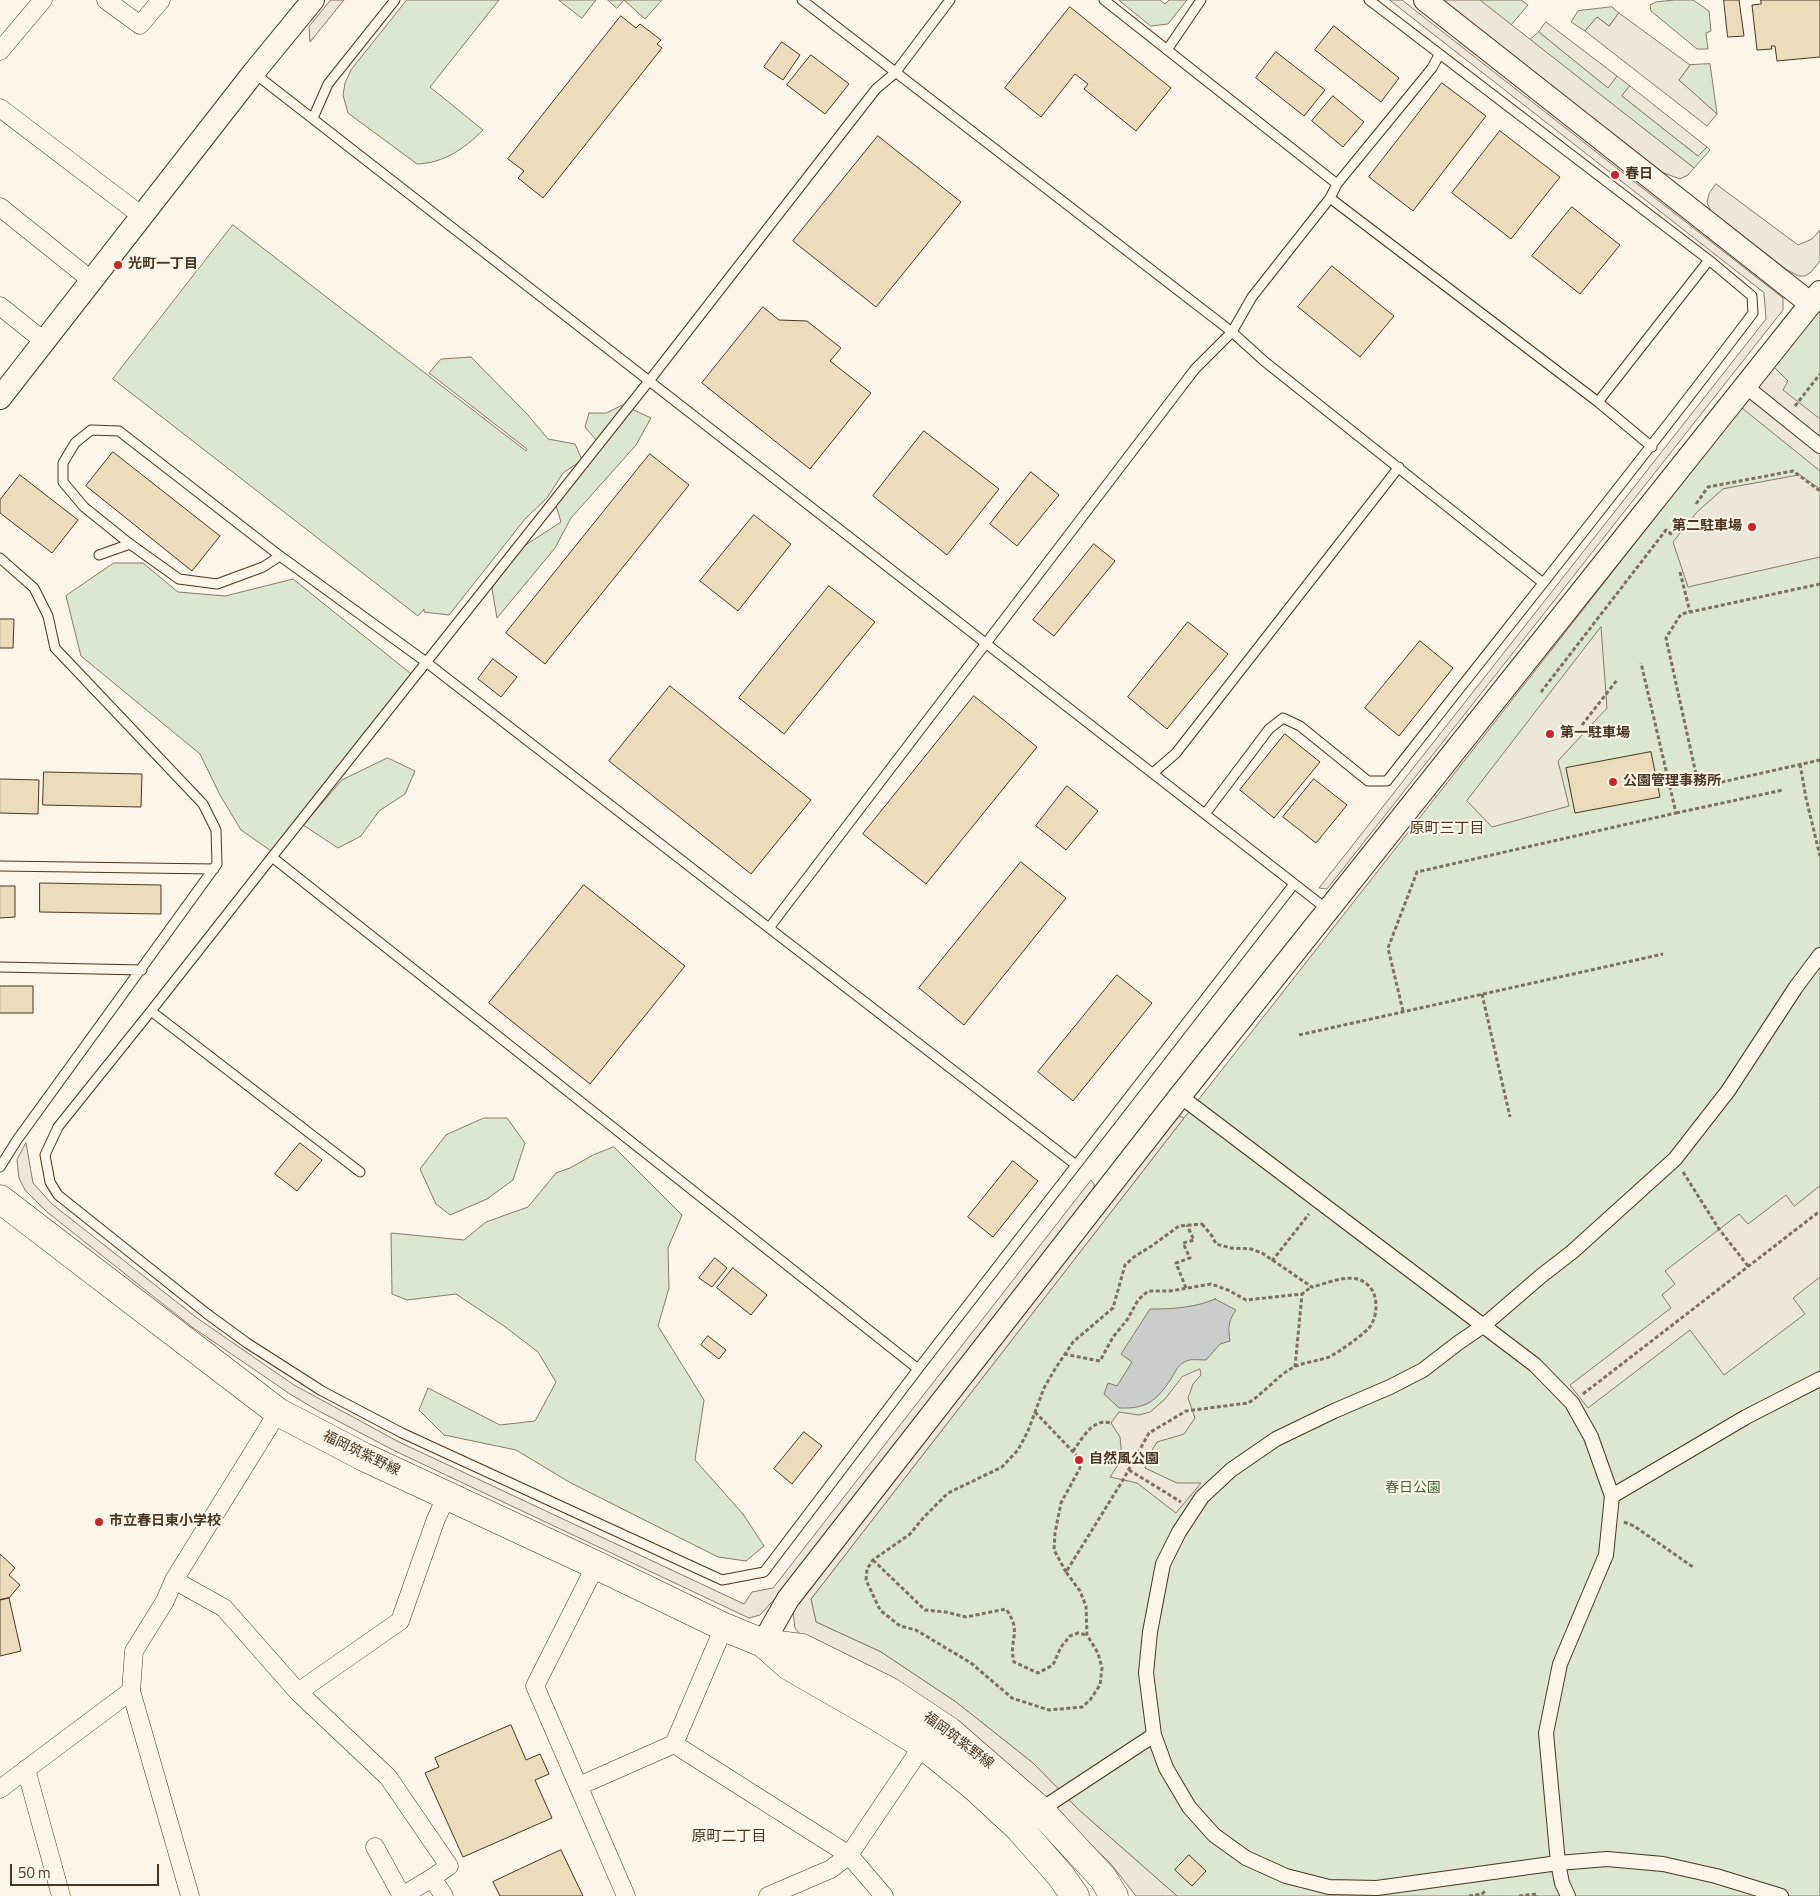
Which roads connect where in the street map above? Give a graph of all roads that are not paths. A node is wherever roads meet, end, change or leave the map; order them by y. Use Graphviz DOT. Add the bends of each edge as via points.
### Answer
graph roads {
  1 [pos="43,0"];
  2 [pos="106,0"];
  3 [pos="161,0"];
  4 [pos="314,0"];
  5 [pos="395,0"];
  6 [pos="802,0"];
  7 [pos="950,0"];
  8 [pos="1104,0"];
  9 [pos="1201,0"];
  10 [pos="1369,0"];
  11 [pos="1425,0"];
  12 [pos="1167,50"];
  13 [pos="0,52"];
  14 [pos="1440,54"];
  15 [pos="254,72"];
  16 [pos="895,73"];
  17 [pos="0,108"];
  18 [pos="313,118"];
  19 [pos="1337,184"];
  20 [pos="1330,198"];
  21 [pos="0,207"];
  22 [pos="142,216"];
  23 [pos="1710,260"];
  24 [pos="92,280"];
  25 [pos="1815,298"];
  26 [pos="0,306"];
  27 [pos="1232,332"];
  28 [pos="45,342"];
  29 [pos="649,382"];
  30 [pos="1754,393"];
  31 [pos="0,398"];
  32 [pos="1598,402"];
  33 [pos="1820,446"];
  34 [pos="1652,447"];
  35 [pos="1399,467"];
  36 [pos="130,544"];
  37 [pos="99,555"];
  38 [pos="280,556"];
  39 [pos="0,558"];
  40 [pos="1542,582"];
  41 [pos="986,643"];
  42 [pos="426,662"];
  43 [pos="1153,773"];
  44 [pos="1205,814"];
  45 [pos="272,857"];
  46 [pos="0,866"];
  47 [pos="214,869"];
  48 [pos="1294,884"];
  49 [pos="1328,910"];
  50 [pos="769,928"];
  51 [pos="1820,955"];
  52 [pos="0,967"];
  53 [pos="142,970"];
  54 [pos="151,1011"];
  55 [pos="1180,1096"];
  56 [pos="1076,1165"];
  57 [pos="0,1167"];
  58 [pos="360,1172"];
  59 [pos="0,1199"];
  60 [pos="1483,1326"];
  61 [pos="918,1369"];
  62 [pos="1820,1379"];
  63 [pos="278,1412"];
  64 [pos="447,1495"];
  65 [pos="1612,1496"];
  66 [pos="596,1565"];
  67 [pos="174,1580"];
  68 [pos="724,1627"];
  69 [pos="763,1643"];
  70 [pos="131,1691"];
  71 [pos="298,1692"];
  72 [pos="1154,1735"];
  73 [pos="674,1744"];
  74 [pos="923,1745"];
  75 [pos="26,1769"];
  76 [pos="579,1786"];
  77 [pos="0,1789"];
  78 [pos="1040,1810"];
  79 [pos="375,1848"];
  80 [pos="849,1855"];
  81 [pos="1558,1863"];
  82 [pos="432,1878"];
  83 [pos="780,1894"];
  84 [pos="61,1896"];
  85 [pos="190,1896"];
  86 [pos="402,1896"];
  87 [pos="444,1896"];
  88 [pos="626,1896"];
  89 [pos="884,1896"];
  90 [pos="1075,1896"];
  91 [pos="1114,1896"];
  92 [pos="1568,1896"];
  93 [pos="1781,1896"];
  1 -- 13 [label="street"];
  2 -- 3 [label="street" via="140,26"];
  4 -- 15 [label="street"];
  5 -- 18 [label="lane" via="328,84"];
  6 -- 16 [label="lane"];
  7 -- 16 [label="lane"];
  8 -- 12 [label="lane"];
  9 -- 12 [label="lane"];
  10 -- 14 [label="lane"];
  11 -- 25 [label="street"];
  12 -- 19 [label="lane"];
  14 -- 19 [label="lane"];
  14 -- 23 [label="lane"];
  15 -- 18 [label="lane"];
  15 -- 22 [label="street"];
  16 -- 27 [label="lane"];
  16 -- 29 [label="lane" via="876,89"];
  17 -- 22 [label="street"];
  18 -- 29 [label="lane"];
  19 -- 20 [label="lane"];
  20 -- 27 [label="lane" via="1252,297"];
  20 -- 32 [label="lane"];
  21 -- 24 [label="street"];
  22 -- 24 [label="street"];
  23 -- 32 [label="lane"];
  23 -- 34 [label="lane" via="1752,296 1753,312"];
  24 -- 28 [label="street"];
  25 -- 49 [label="street"];
  26 -- 28 [label="street"];
  27 -- 35 [label="lane"];
  27 -- 41 [label="lane" via="1195,369"];
  28 -- 31 [label="street"];
  29 -- 41 [label="lane"];
  29 -- 42 [label="lane"];
  30 -- 33 [label="street"];
  32 -- 34 [label="lane"];
  34 -- 40 [label="lane"];
  35 -- 40 [label="lane"];
  35 -- 43 [label="lane" via="1176,753"];
  36 -- 37 [label="lane"];
  36 -- 38 [label="lane" via="179,579 217,584 263,568"];
  36 -- 38 [label="lane" via="84,507 64,482 63,463 75,443 91,430 120,431"];
  38 -- 42 [label="lane"];
  39 -- 47 [label="lane" via="34,588 48,616 55,648 203,804 216,830 217,864"];
  40 -- 44 [label="lane" via="1387,781 1368,781 1300,726 1283,718 1269,728"];
  41 -- 43 [label="lane"];
  41 -- 50 [label="lane"];
  42 -- 45 [label="lane"];
  42 -- 50 [label="lane"];
  43 -- 44 [label="lane"];
  44 -- 48 [label="lane"];
  45 -- 54 [label="lane"];
  45 -- 61 [label="lane"];
  46 -- 47 [label="lane"];
  47 -- 53 [label="lane"];
  48 -- 49 [label="lane"];
  48 -- 56 [label="lane"];
  49 -- 55 [label="street"];
  50 -- 56 [label="lane"];
  51 -- 60 [label="street" via="1728,1091 1675,1159 1572,1252"];
  52 -- 53 [label="lane"];
  53 -- 57 [label="lane"];
  54 -- 58 [label="lane"];
  54 -- 61 [label="lane" via="58,1127 45,1155 50,1182 58,1195 247,1343 322,1391 402,1433 722,1580 764,1572"];
  55 -- 60 [label="street"];
  55 -- 69 [label="street" via="788,1599"];
  56 -- 61 [label="lane"];
  59 -- 63 [label="main road, 福岡筑紫野線"];
  60 -- 65 [label="street" via="1535,1365 1572,1403 1591,1437"];
  60 -- 72 [label="street" via="1424,1370 1276,1439 1231,1470 1202,1497 1163,1564 1146,1673"];
  62 -- 65 [label="street" via="1746,1416"];
  63 -- 64 [label="main road, 福岡筑紫野線"];
  63 -- 67 [label="street"];
  64 -- 66 [label="main road, 福岡筑紫野線"];
  64 -- 71 [label="street" via="400,1620"];
  65 -- 81 [label="street" via="1606,1555 1560,1664 1546,1733"];
  66 -- 68 [label="main road, 福岡筑紫野線"];
  66 -- 76 [label="street" via="535,1686"];
  67 -- 70 [label="street" via="165,1602 134,1651"];
  67 -- 71 [label="street" via="224,1608"];
  68 -- 69 [label="main road, 福岡筑紫野線"];
  68 -- 73 [label="street"];
  69 -- 74 [label="main road, 福岡筑紫野線" via="789,1666"];
  69 -- 78 [label="main road, 福岡筑紫野線" via="802,1648 889,1691 949,1731"];
  70 -- 75 [label="street"];
  70 -- 85 [label="street"];
  71 -- 82 [label="street" via="388,1777 449,1866"];
  72 -- 78 [label="street"];
  72 -- 81 [label="street" via="1166,1768 1189,1807 1214,1835 1246,1858 1286,1876 1329,1887 1377,1888"];
  73 -- 76 [label="street"];
  73 -- 80 [label="street"];
  74 -- 80 [label="street"];
  74 -- 90 [label="main road, 福岡筑紫野線" via="1018,1826"];
  75 -- 77 [label="street"];
  75 -- 84 [label="street"];
  76 -- 88 [label="street"];
  78 -- 91 [label="main road, 福岡筑紫野線" via="1103,1878"];
  79 -- 86 [label="street"];
  80 -- 83 [label="street"];
  80 -- 89 [label="street"];
  81 -- 92 [label="street"];
  81 -- 93 [label="street" via="1607,1859 1663,1864"];
  82 -- 86 [label="street"];
  82 -- 87 [label="street"];
}
